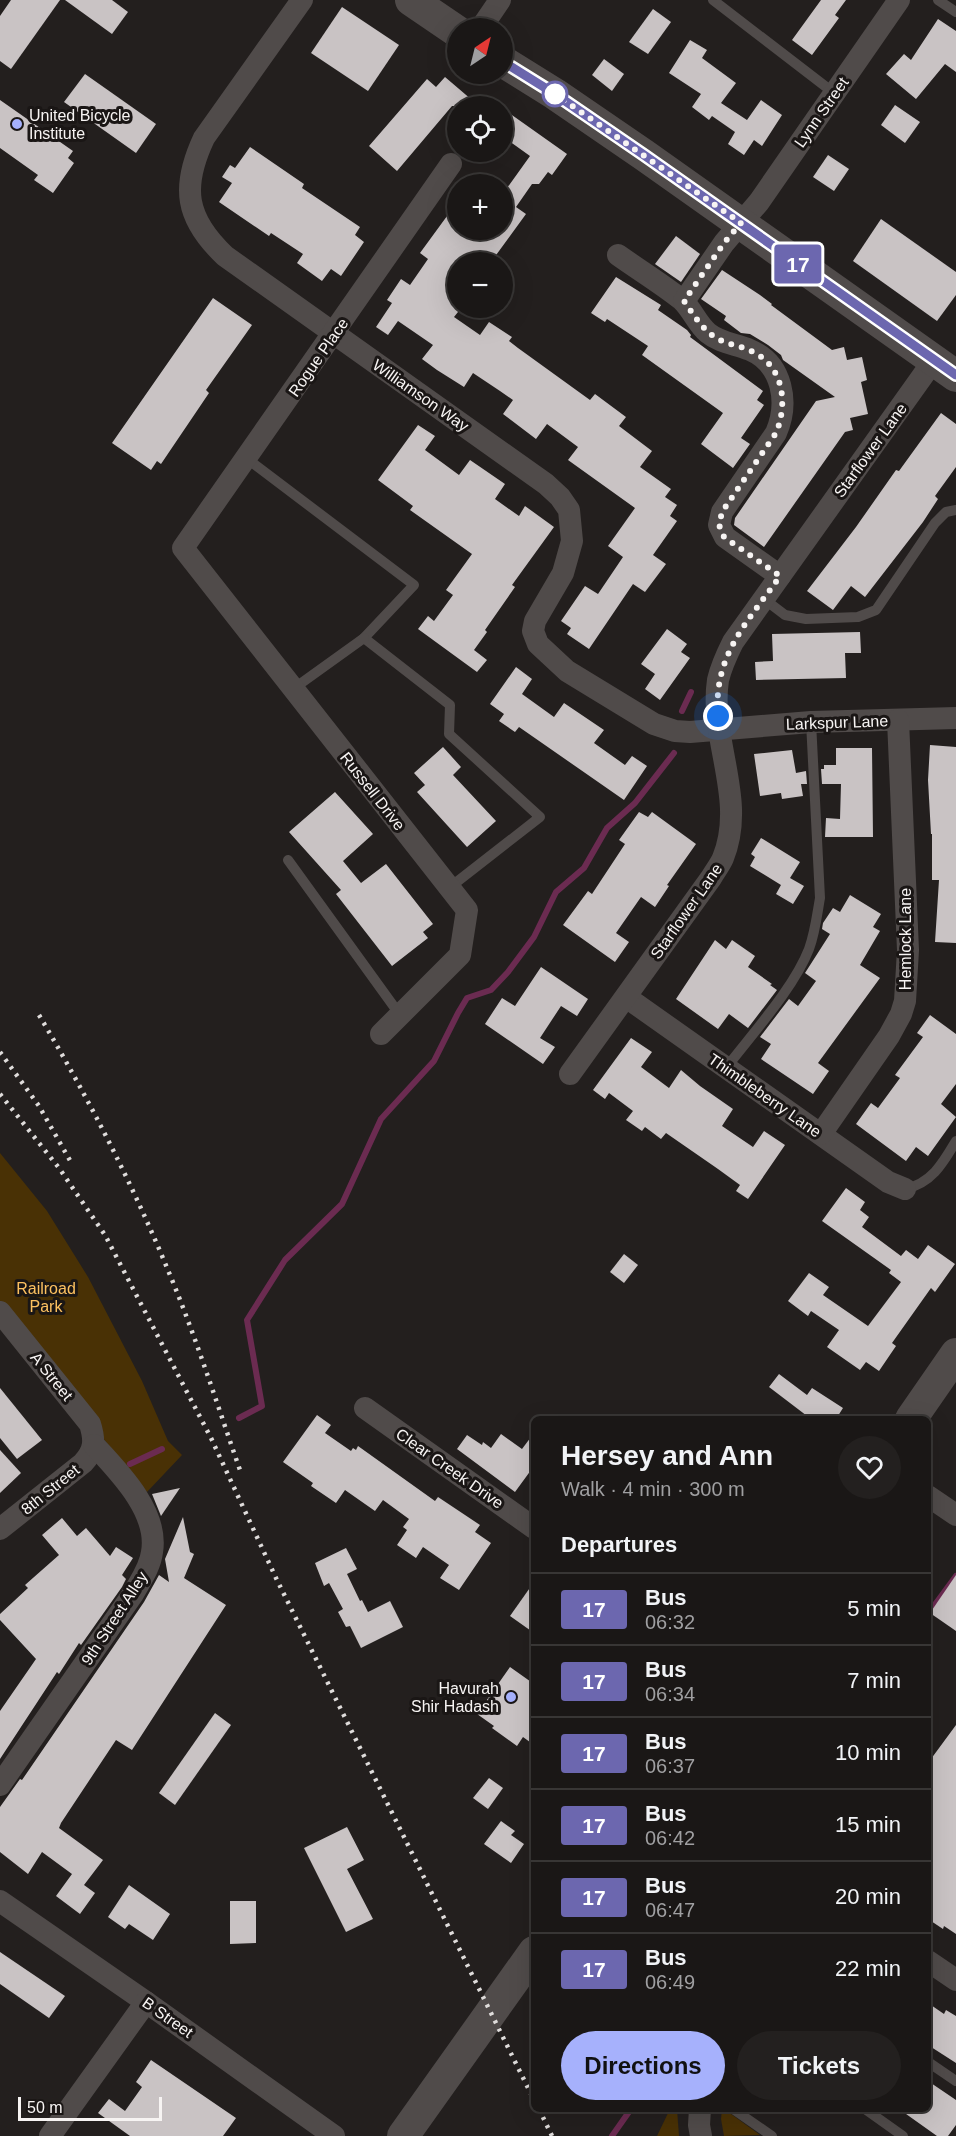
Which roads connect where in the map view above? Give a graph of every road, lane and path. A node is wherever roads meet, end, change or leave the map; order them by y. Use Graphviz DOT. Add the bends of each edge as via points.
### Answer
graph roads {
  1 [pos="302,0"];
  2 [pos="411,0"];
  3 [pos="500,0"];
  4 [pos="713,0"];
  5 [pos="899,0"];
  6 [pos="938,0"];
  7 [pos="956,12"];
  8 [pos="488,18"];
  9 [pos="447,25"];
  10 [pos="513,68"];
  11 [pos="834,93"];
  12 [pos="451,165"];
  13 [pos="741,223"];
  14 [pos="618,255"];
  15 [pos="684,301"];
  16 [pos="334,334"];
  17 [pos="945,368"];
  18 [pos="246,458"];
  19 [pos="956,510"];
  20 [pos="183,548"];
  21 [pos="780,576"];
  22 [pos="764,599"];
  23 [pos="364,638"];
  24 [pos="293,689"];
  25 [pos="956,718"];
  26 [pos="898,720"];
  27 [pos="811,722"];
  28 [pos="719,729"];
  29 [pos="288,860"];
  30 [pos="449,888"];
  31 [pos="626,997"];
  32 [pos="400,1015"];
  33 [pos="381,1034"];
  34 [pos="726,1068"];
  35 [pos="570,1074"];
  36 [pos="821,1134"];
  37 [pos="956,1141"];
  38 [pos="905,1189"];
  39 [pos="0,1312"];
  40 [pos="956,1354"];
  41 [pos="365,1408"];
  42 [pos="913,1416"];
  43 [pos="94,1444"];
  44 [pos="931,1498"];
  45 [pos="956,1515"];
  46 [pos="531,1526"];
  47 [pos="1,1527"];
  48 [pos="0,1785"];
  49 [pos="0,1901"];
  50 [pos="531,1956"];
  51 [pos="931,1963"];
  52 [pos="956,1980"];
  53 [pos="146,2002"];
  54 [pos="931,2064"];
  55 [pos="956,2081"];
  56 [pos="700,2112"];
  57 [pos="738,2112"];
  58 [pos="869,2112"];
  59 [pos="50,2136"];
  60 [pos="334,2136"];
  61 [pos="403,2136"];
  62 [pos="701,2136"];
  63 [pos="772,2136"];
  64 [pos="903,2136"];
  1 -- 16 [label="street, Williamson Way" via="204,138 194,160 190,200 198,223 225,256"];
  2 -- 9 [label="street"];
  3 -- 8 [label="street"];
  4 -- 11 [label="lane"];
  5 -- 11 [label="street, Lynn Street"];
  6 -- 7 [label="lane"];
  10 -- 13 [label="street"];
  11 -- 13 [label="street, Lynn Street"];
  12 -- 16 [label="street, Rogue Place"];
  13 -- 15 [label="street, Lynn Street"];
  13 -- 17 [label="street"];
  14 -- 15 [label="street"];
  15 -- 21 [label="street" via="706,332 762,357 779,381 783,395 779,427 722,512 719,525 724,537"];
  16 -- 18 [label="street, Rogue Place"];
  16 -- 28 [label="street, Williamson Way" via="546,484 569,510 569,557 535,621 533,631 538,644 567,671 654,724 675,731"];
  17 -- 21 [label="street, Starflower Lane"];
  18 -- 20 [label="street, Rogue Place"];
  18 -- 23 [label="lane" via="414,585"];
  19 -- 22 [label="lane" via="946,512 935,523 876,610 858,617 806,619 785,615"];
  20 -- 24 [label="street, Russell Drive"];
  21 -- 22 [label="street, Starflower Lane"];
  22 -- 28 [label="street, Starflower Lane" via="734,642 718,679"];
  23 -- 24 [label="lane"];
  23 -- 30 [label="lane" via="450,705 449,734 540,817"];
  24 -- 30 [label="street, Russell Drive"];
  25 -- 26 [label="street, Larkspur Lane"];
  26 -- 27 [label="street, Larkspur Lane"];
  26 -- 36 [label="street, Hemlock Lane" via="908,950 905,1001 889,1036"];
  27 -- 28 [label="street, Larkspur Lane"];
  27 -- 34 [label="lane" via="820,898 809,948 792,980"];
  28 -- 31 [label="street, Starflower Lane" via="731,802 723,858"];
  29 -- 32 [label="lane"];
  30 -- 32 [label="street, Russell Drive" via="467,910 460,955"];
  31 -- 34 [label="street, Thimbleberry Lane"];
  31 -- 35 [label="street, Starflower Lane"];
  32 -- 33 [label="street, Russell Drive"];
  34 -- 36 [label="street, Thimbleberry Lane"];
  36 -- 38 [label="street, Thimbleberry Lane" via="888,1182"];
  37 -- 38 [label="lane" via="930,1178"];
  39 -- 43 [label="street, A Street" via="90,1424"];
  40 -- 42 [label="street"];
  41 -- 46 [label="street, Clear Creek Drive"];
  43 -- 47 [label="street, 8th Street" via="83,1463"];
  43 -- 48 [label="street, 9th Street Alley" via="136,1496 151,1525 152,1552 132,1594"];
  44 -- 45 [label="street"];
  49 -- 53 [label="street, B Street"];
  50 -- 61 [label="street"];
  51 -- 52 [label="street"];
  53 -- 59 [label="street"];
  53 -- 60 [label="street, B Street"];
  54 -- 55 [label="lane"];
  56 -- 62 [label="street"];
  57 -- 63 [label="lane"];
  58 -- 64 [label="lane"];
}
